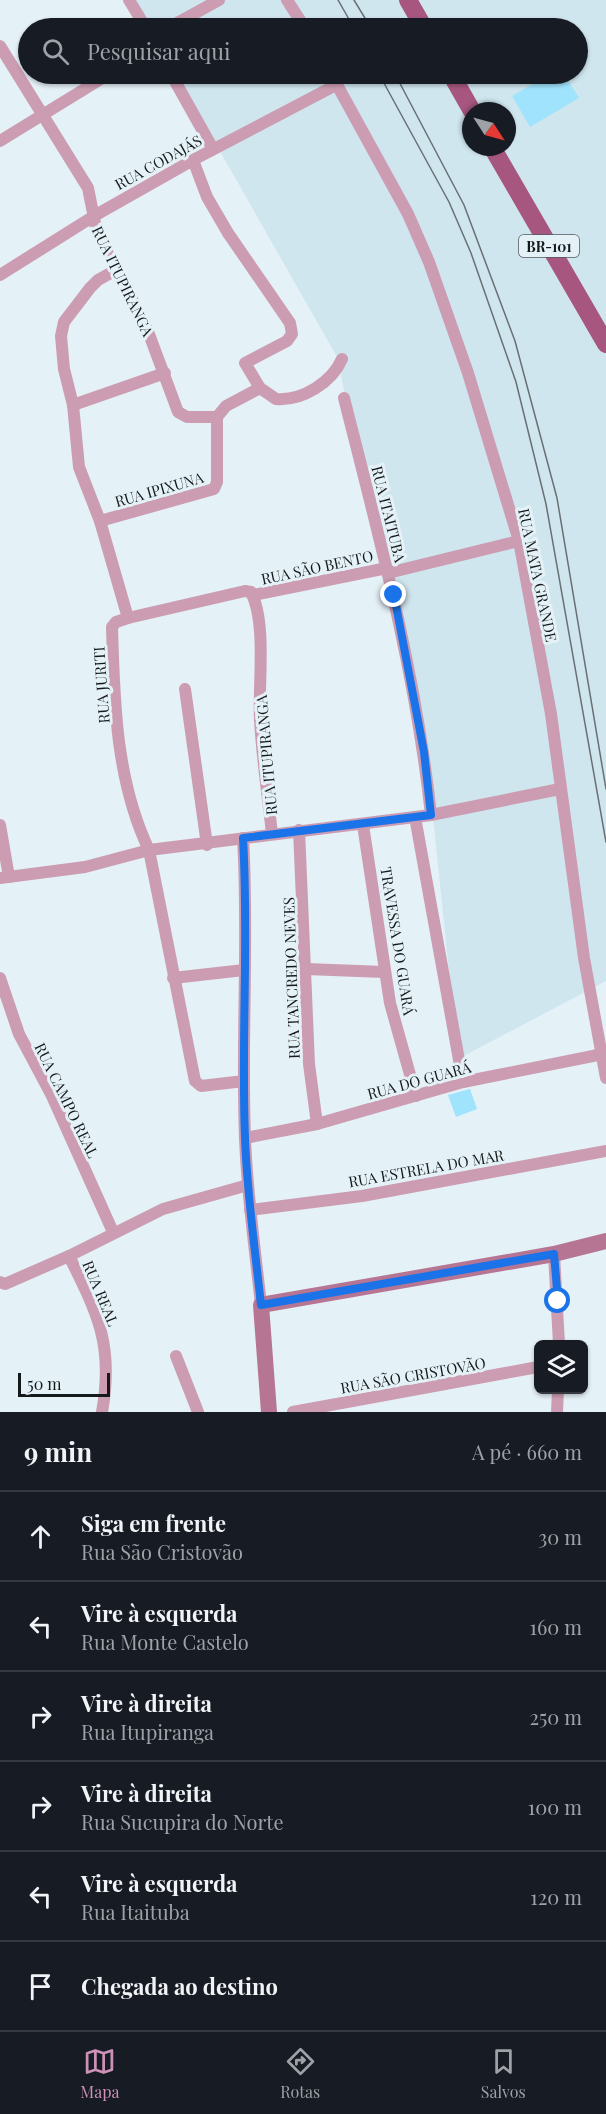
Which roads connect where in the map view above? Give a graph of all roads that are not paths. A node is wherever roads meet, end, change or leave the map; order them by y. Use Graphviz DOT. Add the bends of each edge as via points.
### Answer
graph roads {
  1 [pos="129,0"];
  2 [pos="219,0"];
  3 [pos="287,0"];
  4 [pos="408,0"];
  5 [pos="140,18"];
  6 [pos="186,18"];
  7 [pos="299,18"];
  8 [pos="418,18"];
  9 [pos="0,46"];
  10 [pos="18,76"];
  11 [pos="23,84"];
  12 [pos="93,84"];
  13 [pos="177,84"];
  14 [pos="325,84"];
  15 [pos="337,84"];
  16 [pos="457,84"];
  17 [pos="467,102"];
  18 [pos="42,115"];
  19 [pos="0,141"];
  20 [pos="213,148"];
  21 [pos="497,156"];
  22 [pos="193,160"];
  23 [pos="94,216"];
  24 [pos="116,270"];
  25 [pos="0,275"];
  26 [pos="606,344"];
  27 [pos="342,359"];
  28 [pos="165,373"];
  29 [pos="260,388"];
  30 [pos="344,398"];
  31 [pos="73,405"];
  32 [pos="217,417"];
  33 [pos="100,521"];
  34 [pos="519,541"];
  35 [pos="388,570"];
  36 [pos="254,600"];
  37 [pos="128,618"];
  38 [pos="184,689"];
  39 [pos="560,789"];
  40 [pos="431,815"];
  41 [pos="415,817"];
  42 [pos="0,825"];
  43 [pos="363,825"];
  44 [pos="299,830"];
  45 [pos="272,834"];
  46 [pos="243,838"];
  47 [pos="207,845"];
  48 [pos="149,850"];
  49 [pos="4,877"];
  50 [pos="306,969"];
  51 [pos="244,970"];
  52 [pos="384,972"];
  53 [pos="0,978"];
  54 [pos="173,978"];
  55 [pos="603,1054"];
  56 [pos="606,1078"];
  57 [pos="244,1081"];
  58 [pos="463,1082"];
  59 [pos="416,1096"];
  60 [pos="317,1124"];
  61 [pos="245,1138"];
  62 [pos="606,1151"];
  63 [pos="248,1185"];
  64 [pos="250,1210"];
  65 [pos="113,1233"];
  66 [pos="606,1241"];
  67 [pos="554,1254"];
  68 [pos="69,1256"];
  69 [pos="5,1282"];
  70 [pos="261,1305"];
  71 [pos="559,1340"];
  72 [pos="176,1356"];
  73 [pos="534,1367"];
  74 [pos="558,1394"];
  75 [pos="102,1412"];
  76 [pos="198,1412"];
  77 [pos="269,1412"];
  78 [pos="293,1412"];
  79 [pos="557,1412"];
  1 -- 5 [label="street"];
  2 -- 6 [label="street"];
  3 -- 7 [label="street"];
  4 -- 8 [label="main road"];
  9 -- 10 [label="street, RUA ITUPIRANGA"];
  11 -- 18 [label="street, RUA ITUPIRANGA"];
  12 -- 18 [label="street"];
  13 -- 20 [label="street"];
  14 -- 20 [label="street, RUA CODAJÁS"];
  15 -- 34 [label="street, RUA MATA GRANDE" via="408,214 429,262 472,384"];
  16 -- 17 [label="main road"];
  18 -- 19 [label="street"];
  18 -- 23 [label="street, RUA ITUPIRANGA" via="88,188"];
  20 -- 22 [label="street, RUA CODAJÁS"];
  21 -- 26 [label="main road, BR-101"];
  22 -- 23 [label="street, RUA CODAJÁS"];
  22 -- 29 [label="street" via="217,214 285,314 291,329 287,341 246,361 247,370"];
  23 -- 24 [label="street, RUA ITUPIRANGA" via="97,233"];
  23 -- 25 [label="street, RUA CODAJÁS"];
  24 -- 28 [label="street, RUA ITUPIRANGA" via="146,326"];
  24 -- 31 [label="street" via="95,282 63,322 64,369"];
  27 -- 29 [label="street" via="331,378 300,395 276,399"];
  28 -- 31 [label="street"];
  28 -- 32 [label="street, RUA ITUPIRANGA" via="183,417"];
  29 -- 32 [label="street" via="226,406"];
  30 -- 35 [label="street, RUA ITAITUBA"];
  31 -- 33 [label="street" via="79,467"];
  32 -- 33 [label="street, RUA IPIXUNA" via="214,489"];
  33 -- 37 [label="street"];
  34 -- 35 [label="street, RUA SÃO BENTO"];
  34 -- 39 [label="street, RUA MATA GRANDE" via="551,714"];
  35 -- 36 [label="street, RUA SÃO BENTO"];
  35 -- 40 [label="street, RUA ITAITUBA" via="424,752"];
  36 -- 37 [label="street, RUA SÃO BENTO" via="245,591"];
  36 -- 45 [label="street, RUA ITUPIRANGA" via="262,665 260,723"];
  37 -- 48 [label="street, RUA JURITI" via="112,627 114,693 129,796"];
  38 -- 47 [label="street"];
  39 -- 40 [label="street"];
  39 -- 55 [label="street, RUA MATA GRANDE" via="584,958"];
  40 -- 41 [label="street"];
  41 -- 43 [label="street"];
  41 -- 58 [label="street"];
  42 -- 49 [label="street"];
  43 -- 44 [label="street"];
  43 -- 52 [label="street, TRAVESSA DO GUARÁ"];
  44 -- 45 [label="street"];
  44 -- 50 [label="street, RUA TANCREDO NEVES"];
  45 -- 46 [label="street"];
  46 -- 47 [label="street"];
  46 -- 51 [label="street"];
  47 -- 48 [label="street"];
  48 -- 49 [label="street" via="102,863"];
  48 -- 54 [label="street, RUA JURITI"];
  50 -- 52 [label="street"];
  50 -- 60 [label="street, RUA TANCREDO NEVES" via="309,1064"];
  51 -- 54 [label="street"];
  51 -- 57 [label="street"];
  52 -- 59 [label="street, TRAVESSA DO GUARÁ"];
  53 -- 65 [label="street, RUA CAMPO REAL" via="19,1034 52,1096"];
  54 -- 57 [label="street, RUA JURITI" via="196,1083 201,1086"];
  55 -- 56 [label="street, RUA MATA GRANDE"];
  55 -- 58 [label="street, RUA DO GUARÁ"];
  57 -- 61 [label="street"];
  58 -- 59 [label="street, RUA DO GUARÁ"];
  59 -- 60 [label="street, RUA DO GUARÁ"];
  60 -- 61 [label="street, RUA DO GUARÁ"];
  61 -- 63 [label="street"];
  62 -- 64 [label="street, RUA ESTRELA DO MAR" via="362,1196"];
  63 -- 64 [label="street"];
  63 -- 65 [label="street" via="179,1203"];
  64 -- 70 [label="street"];
  65 -- 68 [label="street"];
  66 -- 67 [label="street"];
  67 -- 70 [label="street"];
  67 -- 71 [label="street"];
  68 -- 69 [label="street"];
  68 -- 75 [label="street, RUA REAL" via="97,1315 105,1346 108,1365"];
  70 -- 77 [label="street"];
  72 -- 76 [label="street"];
  73 -- 78 [label="street, RUA SÃO CRISTOVÃO"];
  74 -- 79 [label="street"];
}
